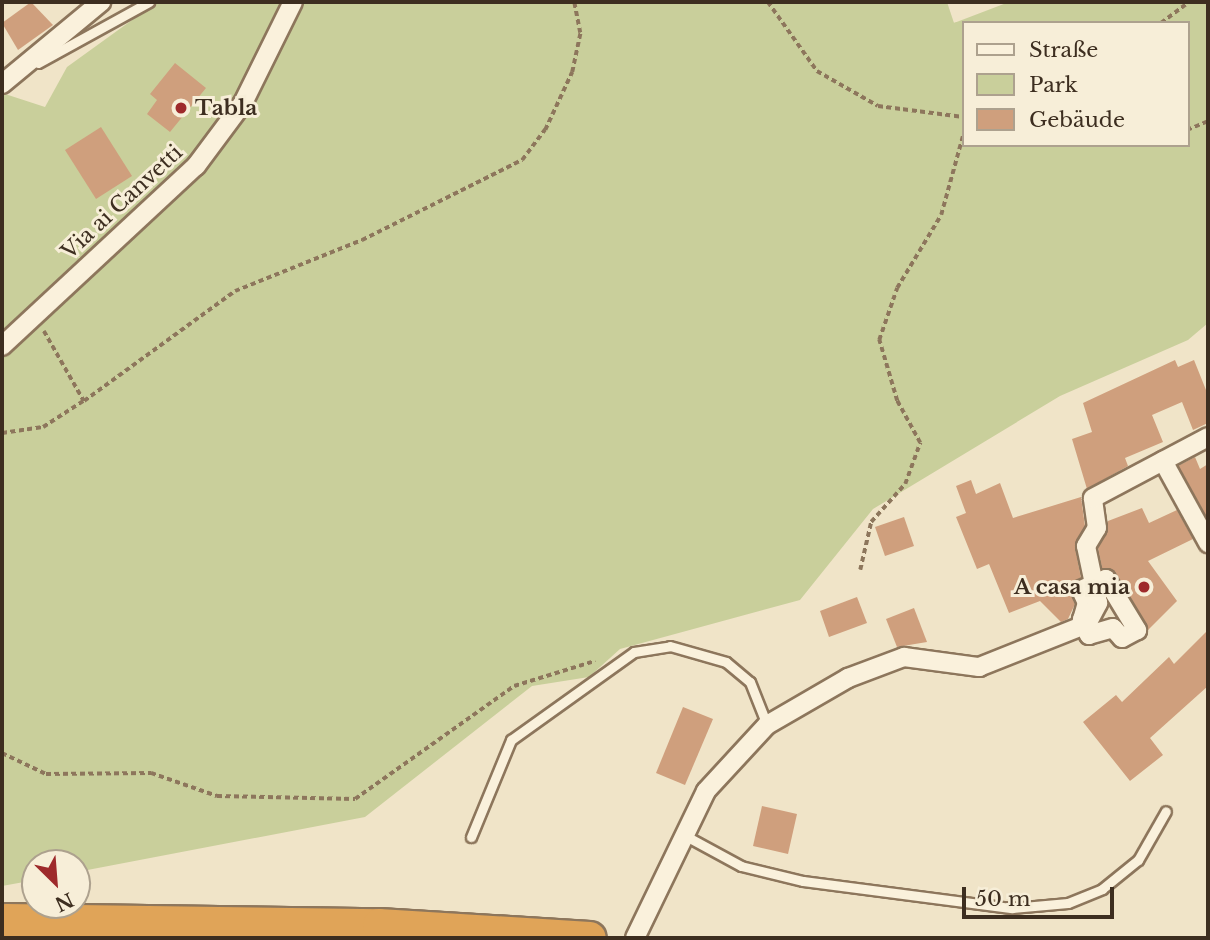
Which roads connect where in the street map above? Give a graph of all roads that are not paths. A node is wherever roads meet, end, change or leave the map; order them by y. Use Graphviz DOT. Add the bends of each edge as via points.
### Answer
graph roads {
  1 [pos="101,2"];
  2 [pos="149,2"];
  3 [pos="293,2"];
  4 [pos="23,69"];
  5 [pos="2,84"];
  6 [pos="2,346"];
  7 [pos="1208,437"];
  8 [pos="1163,461"];
  9 [pos="1208,543"];
  10 [pos="1097,579"];
  11 [pos="1076,629"];
  12 [pos="767,725"];
  13 [pos="1166,811"];
  14 [pos="684,835"];
  15 [pos="471,837"];
  16 [pos="6,920"];
  17 [pos="164,921"];
  18 [pos="425,926"];
  19 [pos="246,938"];
  20 [pos="356,938"];
  21 [pos="590,938"];
  22 [pos="635,938"];
  1 -- 4 [label="street"];
  2 -- 4 [label="lane"];
  3 -- 6 [label="street, Via ai Canvetti" via="243,103 196,166"];
  4 -- 5 [label="street"];
  7 -- 8 [label="street"];
  8 -- 9 [label="street"];
  8 -- 10 [label="street" via="1093,498 1097,528 1086,546"];
  10 -- 11 [label="street" via="1098,603"];
  10 -- 11 [label="street" via="1106,579 1137,630 1122,638 1113,628 1089,635"];
  11 -- 12 [label="street" via="979,667 904,657 848,678"];
  12 -- 14 [label="street" via="706,791"];
  12 -- 15 [label="lane" via="750,682 726,662 670,646 634,652 511,740"];
  13 -- 14 [label="lane" via="1138,860 1102,889 1068,902 1012,908 803,881 741,866"];
  14 -- 22 [label="street"];
  16 -- 17 [label="highway"];
  17 -- 18 [label="highway"];
  17 -- 19 [label="lane"];
  18 -- 20 [label="lane"];
  18 -- 21 [label="highway"];
}
